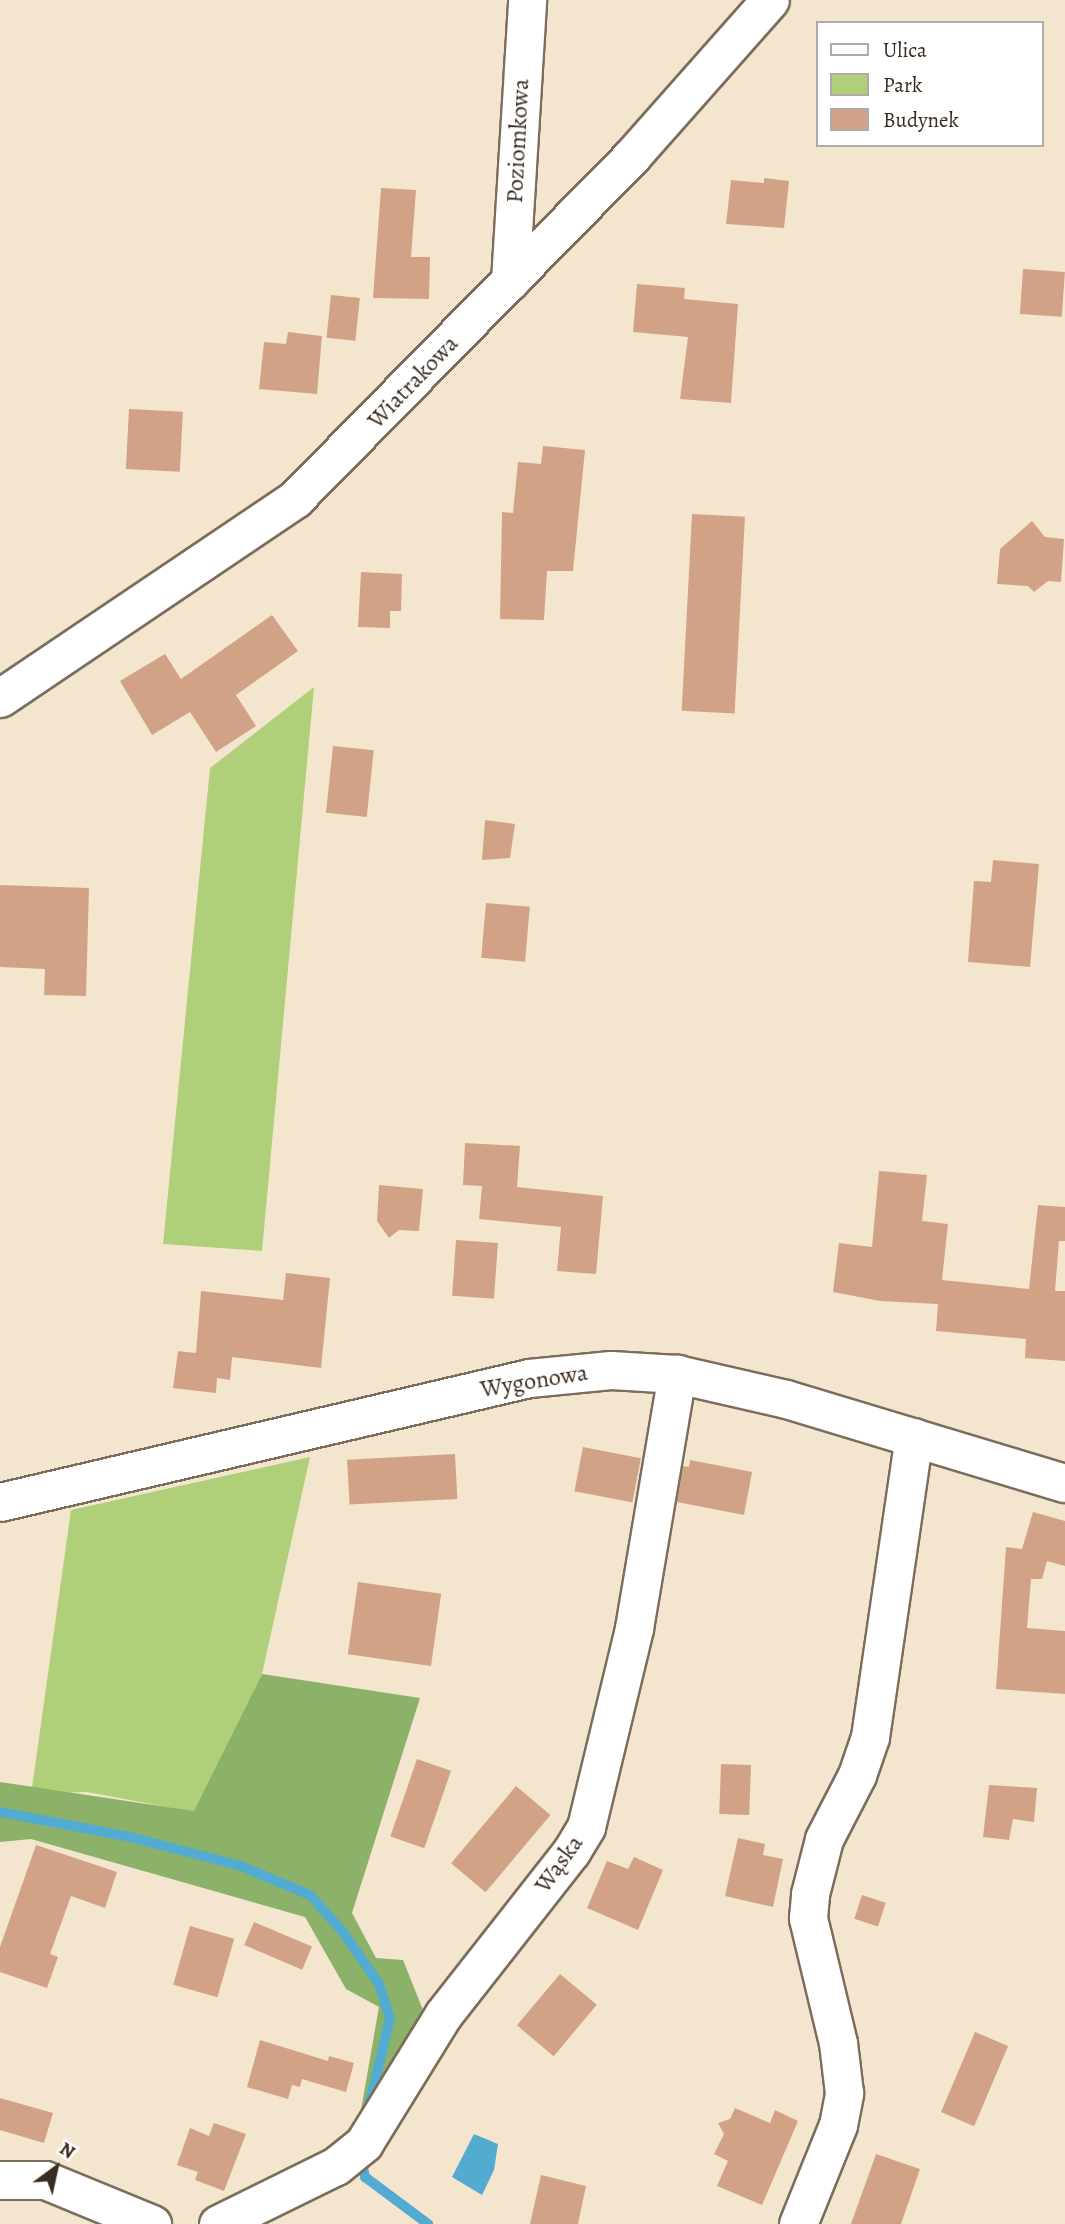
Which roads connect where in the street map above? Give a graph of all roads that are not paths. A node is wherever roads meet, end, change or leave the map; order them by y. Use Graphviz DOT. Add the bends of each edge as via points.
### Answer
graph roads {
  1 [pos="527,0"];
  2 [pos="770,0"];
  3 [pos="510,281"];
  4 [pos="0,698"];
  5 [pos="677,1374"];
  6 [pos="914,1437"];
  7 [pos="1065,1483"];
  8 [pos="0,1502"];
  9 [pos="0,2180"];
  10 [pos="152,2224"];
  11 [pos="218,2224"];
  12 [pos="798,2224"];
  1 -- 3 [label="street, Poziomkowa"];
  2 -- 3 [label="street, Wiatrakowa" via="632,156"];
  3 -- 4 [label="street, Wiatrakowa" via="295,499"];
  5 -- 6 [label="street, Wygonowa" via="786,1399"];
  5 -- 8 [label="street, Wygonowa" via="611,1370 529,1378"];
  5 -- 11 [label="street, Wąska" via="634,1628 586,1827 443,2015 376,2128 349,2158"];
  6 -- 7 [label="street, Wygonowa"];
  6 -- 12 [label="street" via="870,1737 857,1775 824,1839 810,1894 808,1918 838,2043 844,2093 838,2124"];
  9 -- 10 [label="street" via="45,2180"];
}
